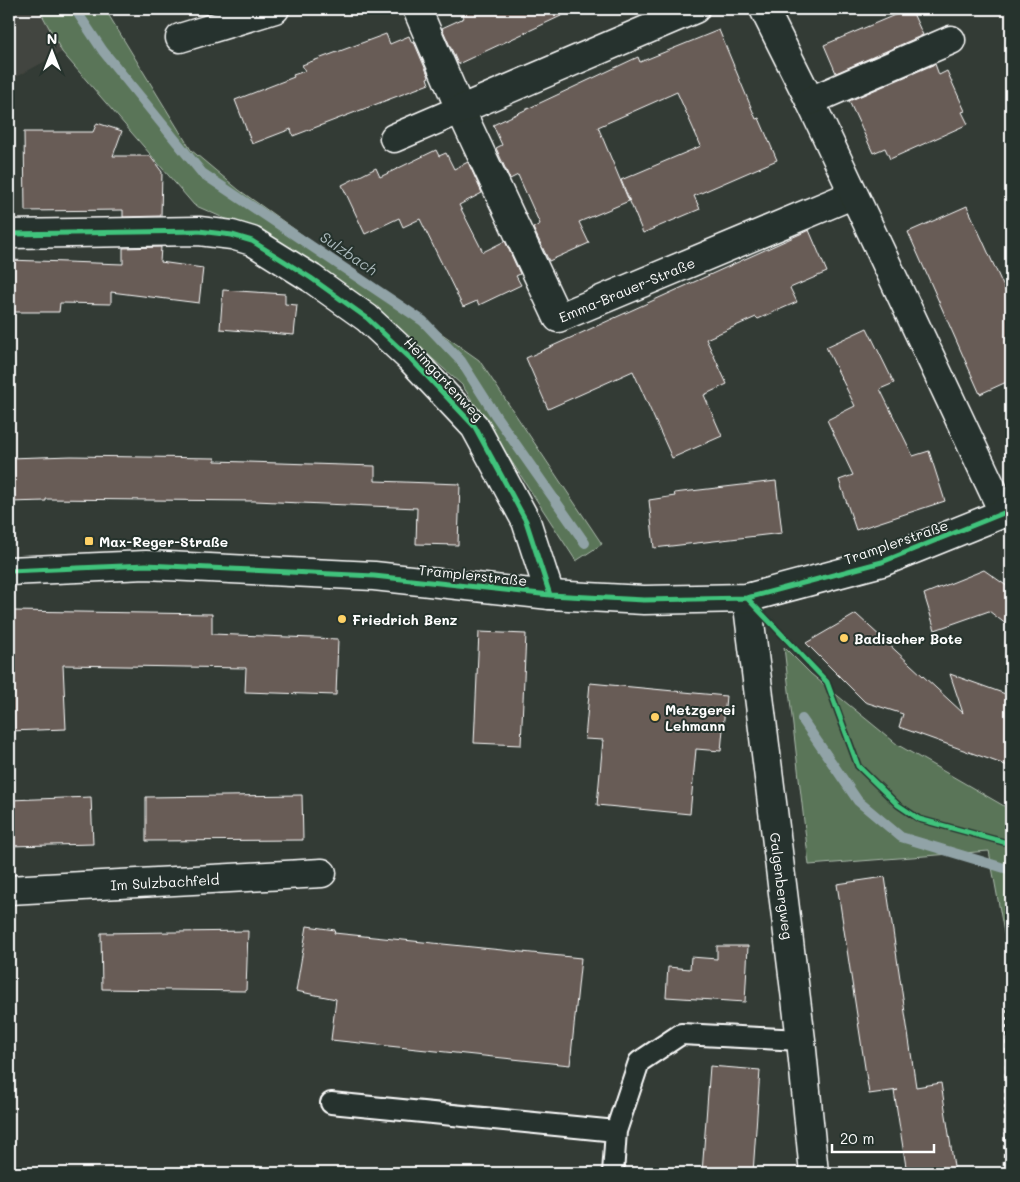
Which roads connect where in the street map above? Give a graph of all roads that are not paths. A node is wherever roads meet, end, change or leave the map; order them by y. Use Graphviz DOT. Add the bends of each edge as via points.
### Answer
graph roads {
  1 [pos="275,9"];
  2 [pos="417,9"];
  3 [pos="695,9"];
  4 [pos="764,9"];
  5 [pos="180,38"];
  6 [pos="951,40"];
  7 [pos="810,101"];
  8 [pos="460,109"];
  9 [pos="394,138"];
  10 [pos="852,195"];
  11 [pos="9,234"];
  12 [pos="1008,512"];
  13 [pos="9,571"];
  14 [pos="550,595"];
  15 [pos="747,598"];
  16 [pos="322,873"];
  17 [pos="9,890"];
  18 [pos="801,1040"];
  19 [pos="331,1103"];
  20 [pos="616,1131"];
  21 [pos="613,1173"];
  22 [pos="814,1173"];
  1 -- 5 [label="street"];
  2 -- 8 [label="street, Emma-Brauer-Straße"];
  3 -- 8 [label="street"];
  4 -- 7 [label="street"];
  6 -- 7 [label="street"];
  7 -- 10 [label="street"];
  8 -- 9 [label="street"];
  8 -- 10 [label="street, Emma-Brauer-Straße" via="558,318"];
  10 -- 12 [label="street"];
  11 -- 14 [label="street, Heimgartenweg" via="199,232 232,235 252,241 311,278 367,318 476,427 526,521"];
  12 -- 15 [label="street, Tramplerstraße" via="882,562"];
  13 -- 14 [label="street, Tramplerstraße" via="146,565 374,576"];
  14 -- 15 [label="street, Tramplerstraße" via="644,600"];
  15 -- 18 [label="street, Galgenbergweg"];
  16 -- 17 [label="street, Im Sulzbachfeld"];
  18 -- 20 [label="lane" via="680,1034 639,1062"];
  18 -- 22 [label="street, Galgenbergweg"];
  19 -- 20 [label="lane"];
  20 -- 21 [label="lane"];
}
